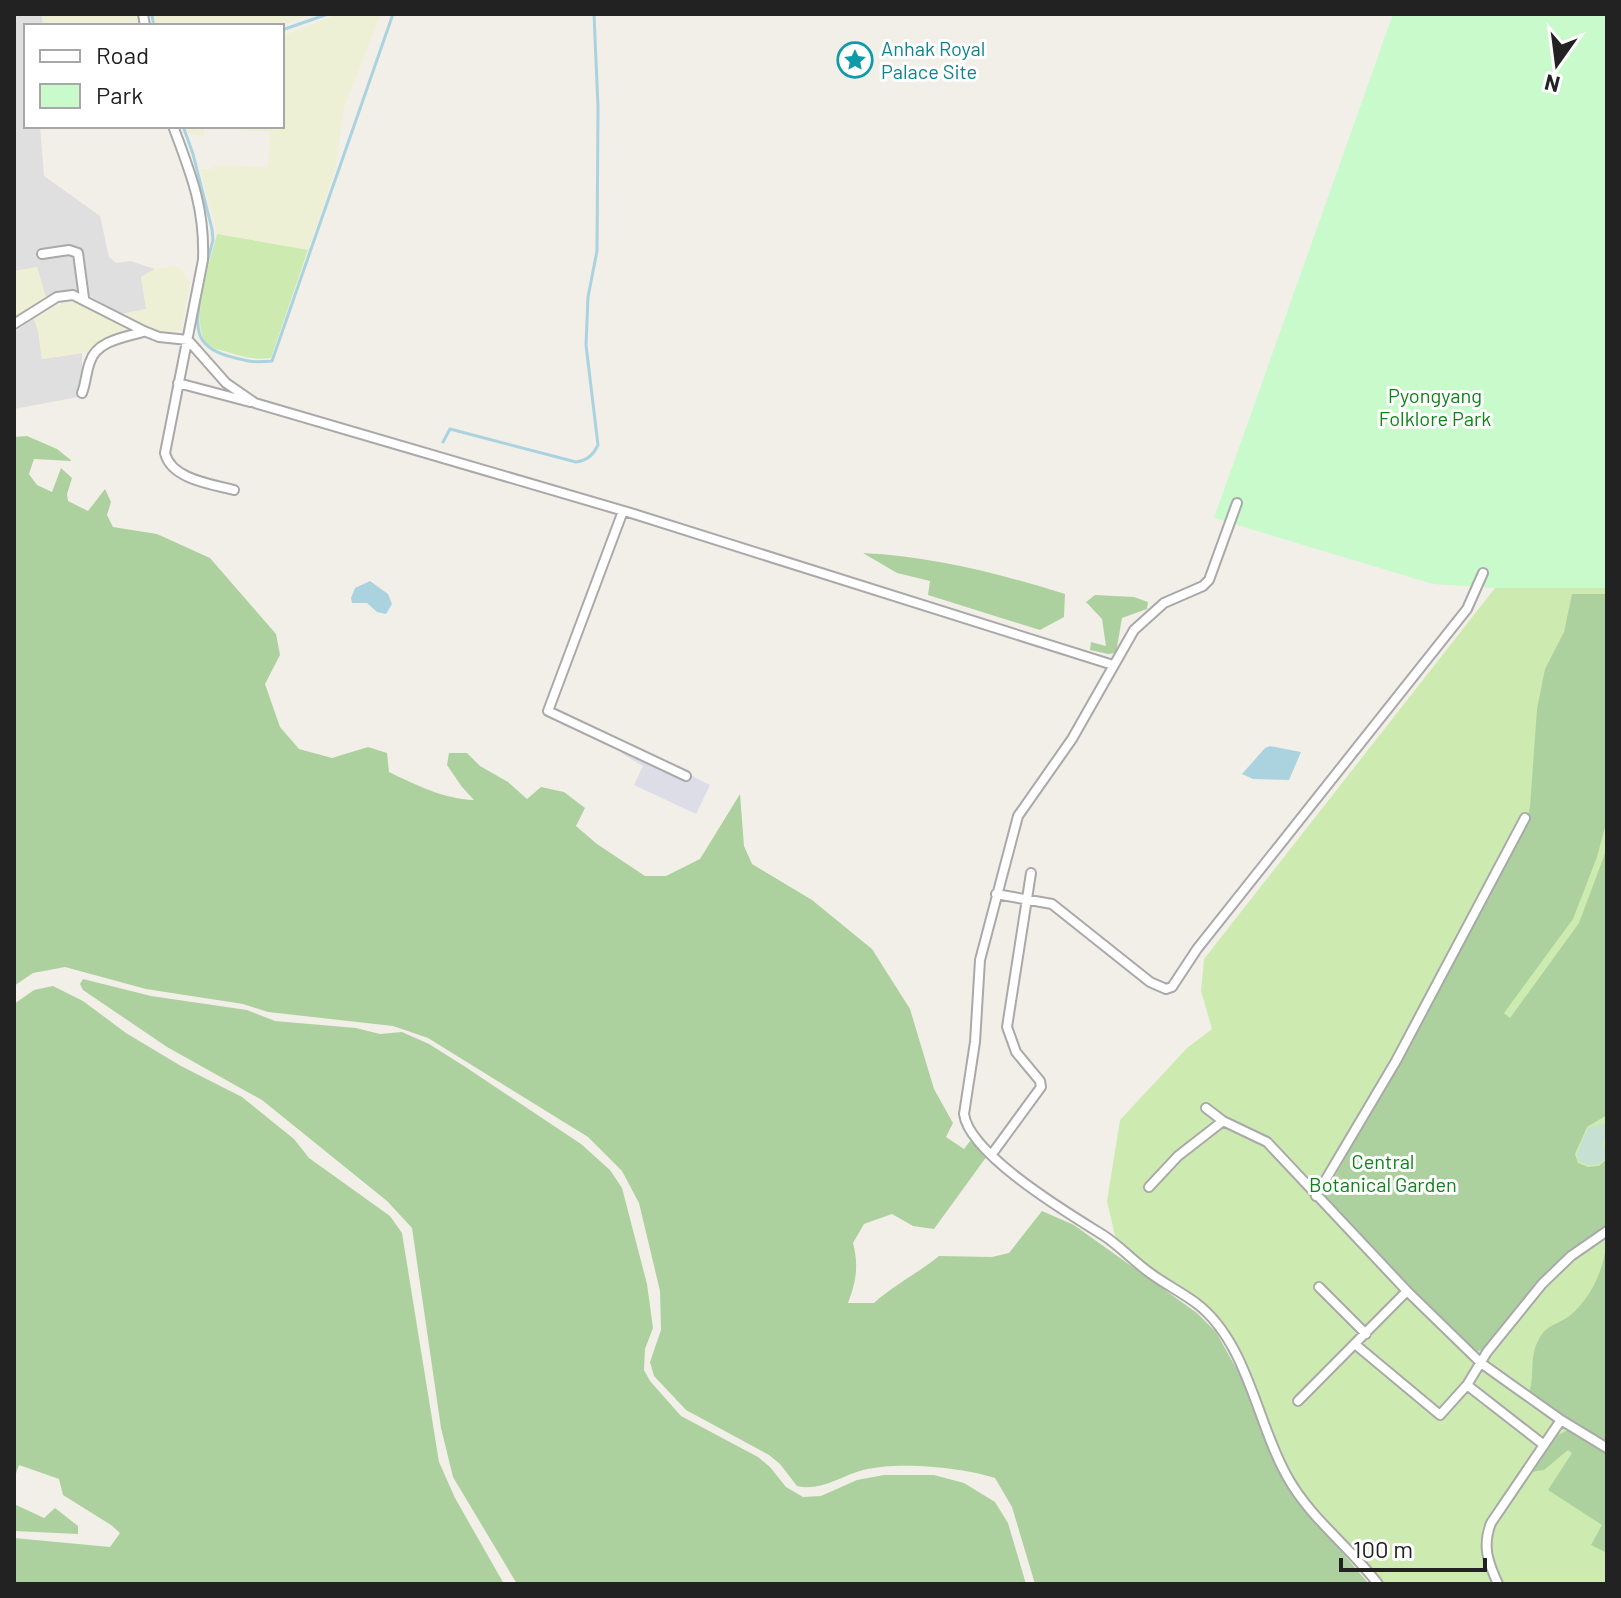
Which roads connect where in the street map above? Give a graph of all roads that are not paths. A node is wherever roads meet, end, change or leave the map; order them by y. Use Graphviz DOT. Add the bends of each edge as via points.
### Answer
graph roads {
  1 [pos="174,128"];
  2 [pos="42,254"];
  3 [pos="84,298"];
  4 [pos="14,324"];
  5 [pos="144,331"];
  6 [pos="188,340"];
  7 [pos="178,383"];
  8 [pos="82,393"];
  9 [pos="255,403"];
  10 [pos="234,490"];
  11 [pos="1237,503"];
  12 [pos="623,511"];
  13 [pos="1483,573"];
  14 [pos="1113,665"];
  15 [pos="686,776"];
  16 [pos="1525,818"];
  17 [pos="1031,873"];
  18 [pos="996,894"];
  19 [pos="1027,899"];
  20 [pos="1206,1108"];
  21 [pos="1223,1121"];
  22 [pos="992,1154"];
  23 [pos="1149,1187"];
  24 [pos="1316,1196"];
  25 [pos="1607,1231"];
  26 [pos="1319,1287"];
  27 [pos="1407,1291"];
  28 [pos="1366,1334"];
  29 [pos="1356,1345"];
  30 [pos="1481,1363"];
  31 [pos="1467,1385"];
  32 [pos="1298,1401"];
  33 [pos="1561,1420"];
  34 [pos="1544,1445"];
  35 [pos="1607,1448"];
  36 [pos="1378,1584"];
  37 [pos="1498,1584"];
  1 -- 6 [label="street" via="204,229"];
  2 -- 3 [label="street" via="78,253"];
  3 -- 4 [label="street" via="57,297"];
  3 -- 5 [label="street"];
  5 -- 6 [label="street"];
  5 -- 8 [label="street" via="93,353"];
  6 -- 7 [label="street"];
  6 -- 9 [label="street" via="226,383"];
  7 -- 9 [label="street"];
  7 -- 10 [label="street" via="167,462 192,478"];
  9 -- 12 [label="street"];
  11 -- 14 [label="street" via="1209,580 1151,613"];
  12 -- 14 [label="street"];
  12 -- 15 [label="street" via="548,711"];
  13 -- 19 [label="street" via="1467,609 1172,987 1150,982 1052,904"];
  14 -- 18 [label="street" via="1072,739 1018,816"];
  16 -- 24 [label="street"];
  17 -- 19 [label="street"];
  18 -- 19 [label="street"];
  18 -- 22 [label="street" via="980,960 964,1114 970,1133"];
  19 -- 22 [label="street" via="1007,1027 1016,1052 1041,1087"];
  20 -- 21 [label="street"];
  21 -- 23 [label="street" via="1186,1148"];
  21 -- 24 [label="street" via="1267,1142"];
  22 -- 36 [label="street" via="1053,1206 1110,1240 1209,1315 1243,1370 1287,1477"];
  24 -- 27 [label="street"];
  25 -- 30 [label="street" via="1556,1269"];
  26 -- 28 [label="street"];
  27 -- 28 [label="street"];
  27 -- 30 [label="street"];
  28 -- 29 [label="street"];
  29 -- 31 [label="street" via="1440,1415"];
  29 -- 32 [label="street"];
  30 -- 31 [label="street"];
  30 -- 33 [label="street"];
  31 -- 34 [label="street"];
  33 -- 34 [label="street"];
  33 -- 35 [label="street"];
  34 -- 37 [label="street" via="1491,1523 1487,1560"];
}
